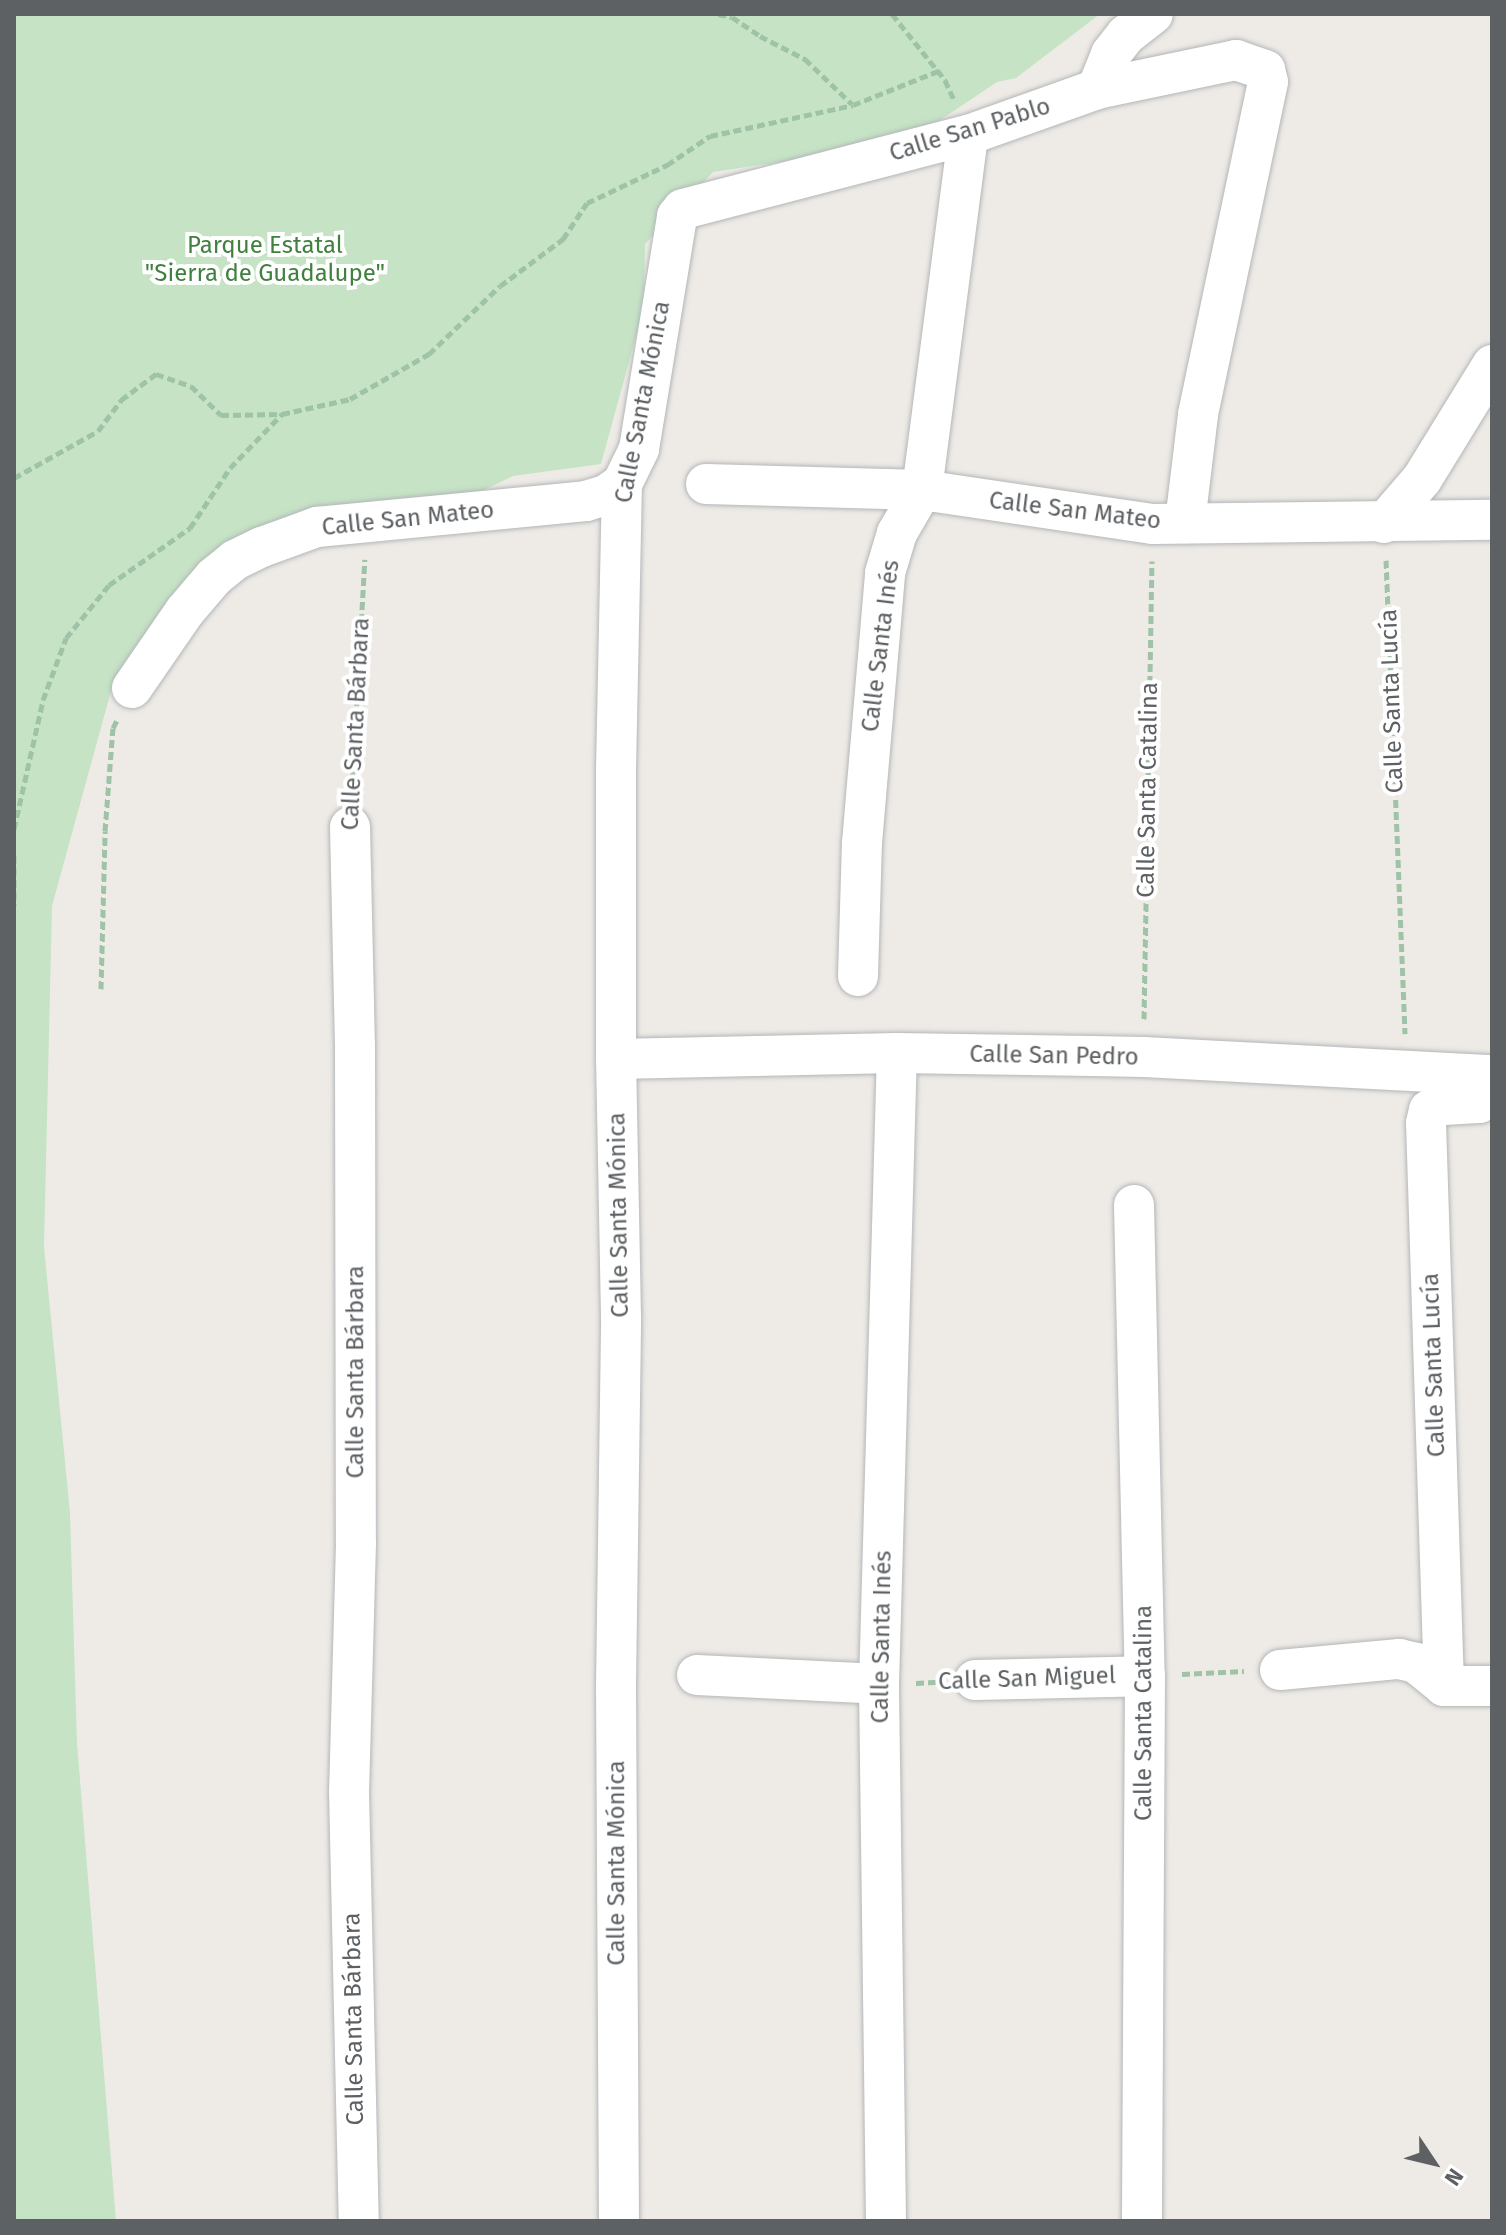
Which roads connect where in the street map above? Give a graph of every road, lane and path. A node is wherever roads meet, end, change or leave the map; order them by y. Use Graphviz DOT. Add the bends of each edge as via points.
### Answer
graph roads {
  1 [pos="718,14"];
  2 [pos="892,14"];
  3 [pos="1153,14"];
  4 [pos="938,71"];
  5 [pos="1097,89"];
  6 [pos="853,105"];
  7 [pos="968,135"];
  8 [pos="677,216"];
  9 [pos="1492,365"];
  10 [pos="282,414"];
  11 [pos="14,478"];
  12 [pos="622,484"];
  13 [pos="706,484"];
  14 [pos="922,490"];
  15 [pos="1492,520"];
  16 [pos="367,523"];
  17 [pos="1384,523"];
  18 [pos="1169,524"];
  19 [pos="132,688"];
  20 [pos="350,827"];
  21 [pos="14,829"];
  22 [pos="14,856"];
  23 [pos="14,906"];
  24 [pos="858,976"];
  25 [pos="101,989"];
  26 [pos="897,1053"];
  27 [pos="1144,1057"];
  28 [pos="616,1059"];
  29 [pos="1406,1070"];
  30 [pos="1492,1075"];
  31 [pos="1492,1095"];
  32 [pos="1134,1205"];
  33 [pos="1280,1670"];
  34 [pos="697,1675"];
  35 [pos="1145,1676"];
  36 [pos="975,1680"];
  37 [pos="879,1684"];
  38 [pos="1444,1686"];
  39 [pos="1492,1686"];
  40 [pos="359,2221"];
  41 [pos="619,2221"];
  42 [pos="886,2221"];
  43 [pos="1142,2221"];
  1 -- 6 [label="path" via="805,59"];
  2 -- 4 [label="path"];
  3 -- 5 [label="street" via="1111,54"];
  4 -- 6 [label="path"];
  4 -- 7 [label="path"];
  5 -- 7 [label="street, Calle San Pablo"];
  5 -- 18 [label="street, Calle San Pablo" via="1236,60 1265,70 1268,82 1198,415"];
  6 -- 10 [label="path" via="710,136 667,165 587,203 563,239 500,286 429,354 350,399"];
  7 -- 8 [label="street, Calle San Pablo" via="683,209"];
  7 -- 14 [label="street, Calle Santa Inés"];
  8 -- 12 [label="street, Calle Santa Mónica" via="639,449"];
  9 -- 17 [label="street" via="1422,479"];
  10 -- 11 [label="path" via="221,415 191,386 156,374 121,400 98,431"];
  10 -- 21 [label="path" via="230,468 190,528 109,585 66,638 51,669"];
  12 -- 16 [label="street, Calle San Mateo" via="586,501"];
  12 -- 28 [label="street, Calle Santa Mónica"];
  13 -- 14 [label="street, Calle San Mateo"];
  14 -- 18 [label="street, Calle San Mateo"];
  14 -- 24 [label="street, Calle Santa Inés" via="897,533 885,573 862,843"];
  15 -- 17 [label="street, Calle San Mateo"];
  16 -- 19 [label="street, Calle San Mateo" via="317,527 235,560 185,611"];
  16 -- 20 [label="path, Calle Santa Bárbara"];
  17 -- 18 [label="street, Calle San Mateo"];
  17 -- 29 [label="path, Calle Santa Lucía"];
  18 -- 27 [label="path, Calle Santa Catalina"];
  19 -- 25 [label="path" via="113,728"];
  20 -- 40 [label="street, Calle Santa Bárbara" via="356,1543 349,1791"];
  22 -- 23 [label="path"];
  26 -- 27 [label="street, Calle San Pedro"];
  26 -- 28 [label="street, Calle San Pedro"];
  26 -- 37 [label="street, Calle Santa Inés"];
  27 -- 29 [label="street, Calle San Pedro"];
  28 -- 41 [label="street, Calle Santa Mónica" via="621,1317 616,1686"];
  29 -- 30 [label="street, Calle San Pedro"];
  31 -- 38 [label="street, Calle Santa Lucía" via="1479,1103 1429,1110 1426,1123"];
  32 -- 35 [label="street, Calle Santa Catalina"];
  33 -- 35 [label="path, Calle San Miguel"];
  33 -- 38 [label="street" via="1399,1659 1416,1663"];
  34 -- 37 [label="street"];
  35 -- 36 [label="street, Calle San Miguel"];
  35 -- 43 [label="street, Calle Santa Catalina"];
  36 -- 37 [label="path, Calle San Miguel"];
  37 -- 42 [label="street, Calle Santa Inés"];
  38 -- 39 [label="street"];
}
